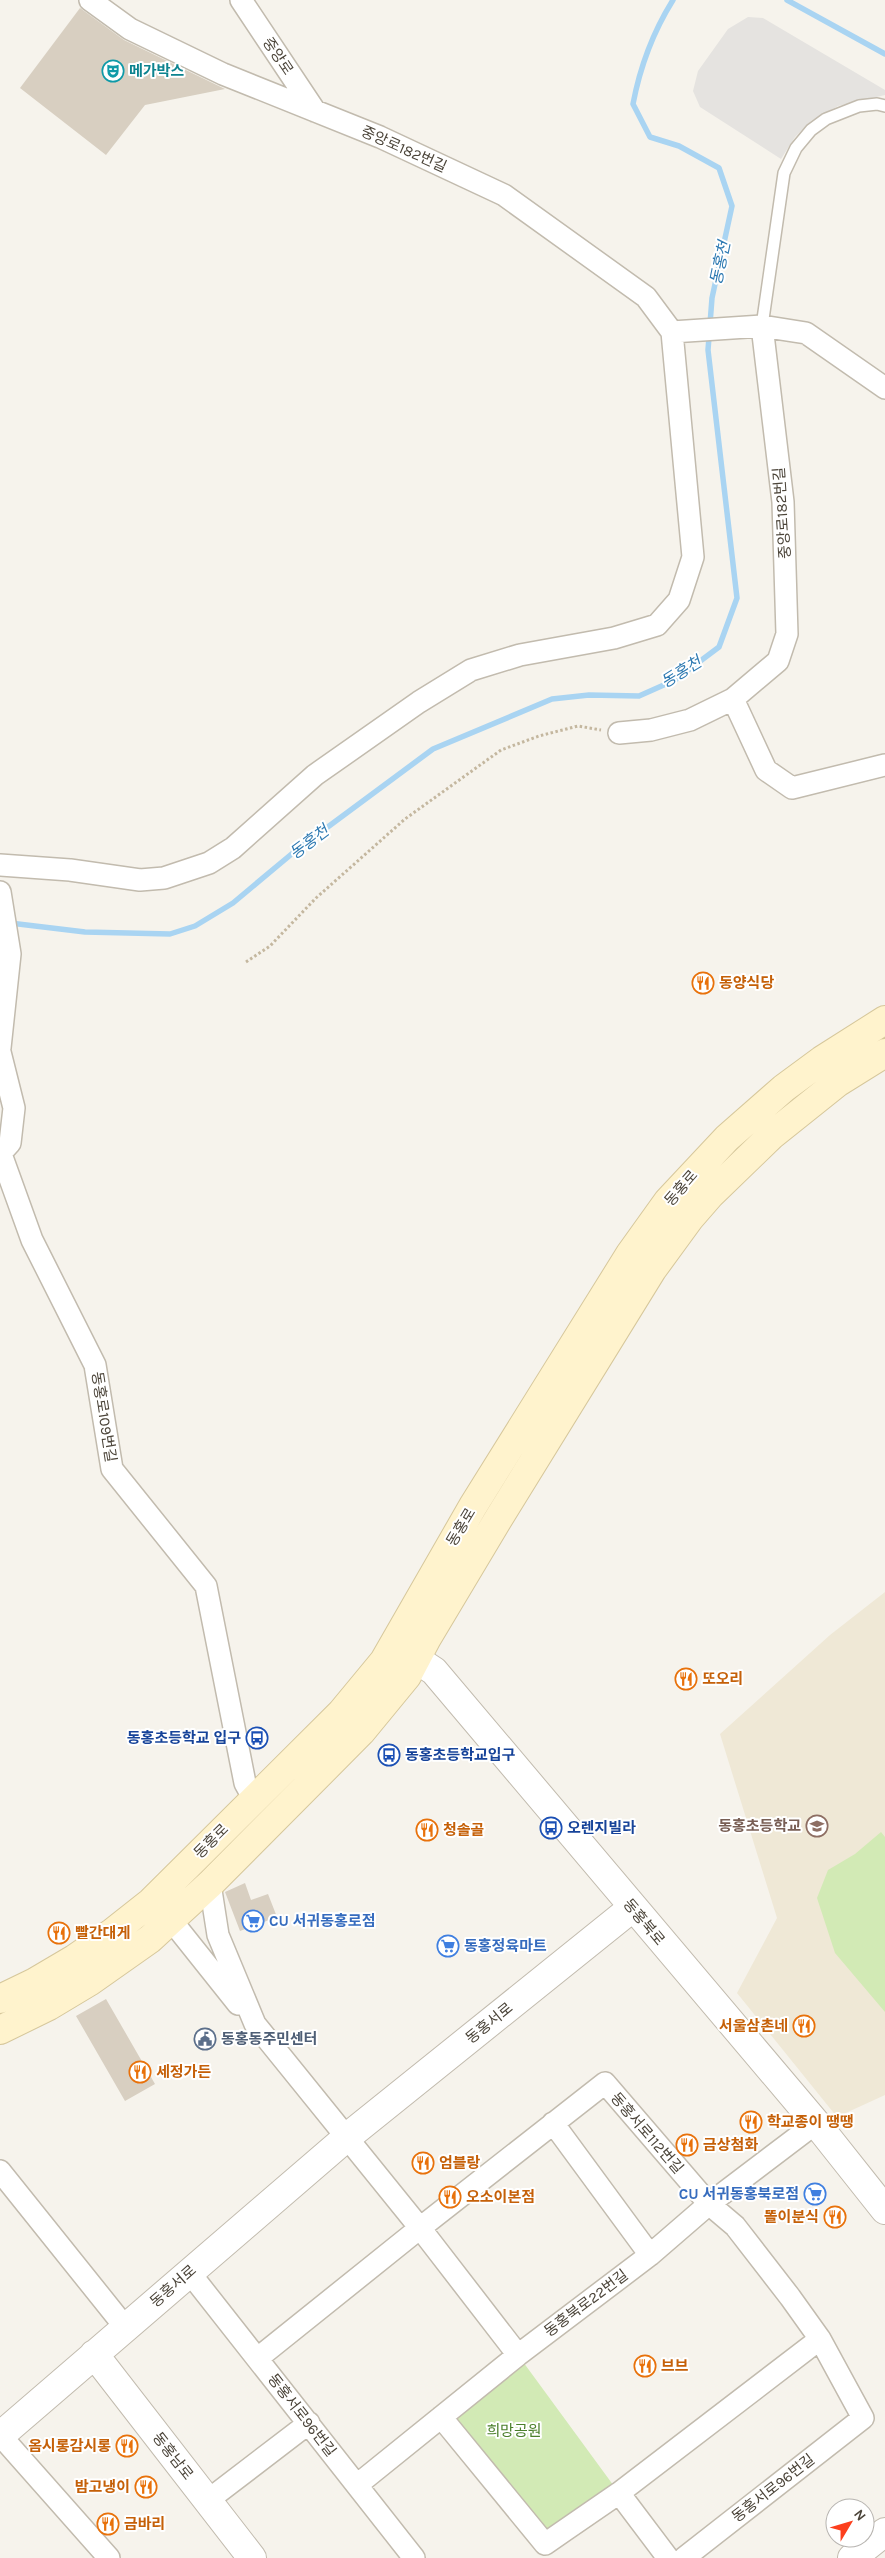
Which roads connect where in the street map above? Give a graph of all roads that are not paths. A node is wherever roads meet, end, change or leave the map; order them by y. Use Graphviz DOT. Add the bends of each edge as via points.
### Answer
graph roads {
  1 [pos="90,0"];
  2 [pos="240,0"];
  3 [pos="885,106"];
  4 [pos="315,111"];
  5 [pos="752,327"];
  6 [pos="682,332"];
  7 [pos="885,388"];
  8 [pos="733,700"];
  9 [pos="619,733"];
  10 [pos="885,765"];
  11 [pos="1,871"];
  12 [pos="0,892"];
  13 [pos="885,1020"];
  14 [pos="0,1048"];
  15 [pos="0,1052"];
  16 [pos="885,1053"];
  17 [pos="0,1154"];
  18 [pos="393,1644"];
  19 [pos="416,1658"];
  20 [pos="254,1799"];
  21 [pos="210,1884"];
  22 [pos="632,1908"];
  23 [pos="171,1920"];
  24 [pos="1,1996"];
  25 [pos="255,2024"];
  26 [pos="10,2026"];
  27 [pos="553,2123"];
  28 [pos="816,2123"];
  29 [pos="346,2138"];
  30 [pos="0,2171"];
  31 [pos="709,2204"];
  32 [pos="885,2210"];
  33 [pos="420,2228"];
  34 [pos="650,2255"];
  35 [pos="190,2272"];
  36 [pos="125,2327"];
  37 [pos="820,2340"];
  38 [pos="94,2354"];
  39 [pos="518,2355"];
  40 [pos="258,2358"];
  41 [pos="441,2417"];
  42 [pos="863,2418"];
  43 [pos="309,2424"];
  44 [pos="0,2435"];
  45 [pos="357,2485"];
  46 [pos="619,2493"];
  47 [pos="207,2501"];
  48 [pos="885,2532"];
  49 [pos="109,2558"];
  50 [pos="252,2558"];
  51 [pos="414,2558"];
  52 [pos="668,2558"];
  53 [pos="684,2558"];
  54 [pos="852,2558"];
  1 -- 4 [label="street, 중앙로182번길" via="130,29 223,74"];
  2 -- 4 [label="street, 중앙로"];
  3 -- 5 [label="lane" via="859,106 826,119 810,130 796,148 784,173"];
  4 -- 6 [label="street, 중앙로182번길" via="380,137 504,195 646,297"];
  5 -- 6 [label="street"];
  5 -- 7 [label="street" via="806,332"];
  5 -- 8 [label="street, 중앙로182번길" via="783,502 787,634 778,661"];
  6 -- 11 [label="street" via="693,557 679,600 657,625 614,638 520,655 471,670 427,696 316,775 232,848 209,863 164,878 140,880 70,870"];
  8 -- 9 [label="street, 중앙로182번길" via="690,720 652,730"];
  8 -- 10 [label="street" via="766,770 792,788"];
  12 -- 14 [label="street" via="10,954"];
  13 -- 18 [label="main road, 동홍로" via="784,1088 727,1138 668,1201 630,1254 473,1506"];
  15 -- 17 [label="street, 동홍로109번길" via="14,1108 10,1143"];
  16 -- 19 [label="main road, 동홍로" via="838,1083 779,1129 746,1158 690,1218 652,1270"];
  17 -- 20 [label="street, 동홍로109번길" via="32,1240 95,1365 112,1469 206,1586 245,1783"];
  18 -- 19 [label="street, 동홍북로"];
  18 -- 20 [label="main road, 동홍로" via="384,1661 341,1713"];
  19 -- 21 [label="main road, 동홍로" via="407,1676 361,1732"];
  19 -- 22 [label="street, 동홍북로" via="434,1671"];
  20 -- 24 [label="main road, 동홍로" via="133,1917 74,1959 35,1982"];
  21 -- 23 [label="main road, 동홍로"];
  21 -- 25 [label="street" via="218,1935"];
  22 -- 28 [label="street, 동홍북로"];
  22 -- 29 [label="street, 동홍서로"];
  23 -- 25 [label="street"];
  23 -- 26 [label="main road, 동홍로" via="130,1955 89,1982"];
  24 -- 26 [label="street"];
  25 -- 29 [label="street"];
  27 -- 31 [label="street, 동홍서로112번길" via="605,2083"];
  27 -- 33 [label="street, 동홍서로112번길"];
  27 -- 34 [label="street"];
  28 -- 31 [label="street, 동홍북로22번길"];
  28 -- 32 [label="street, 동홍북로"];
  29 -- 33 [label="street"];
  29 -- 35 [label="street, 동홍서로"];
  30 -- 36 [label="street"];
  31 -- 34 [label="street, 동홍북로22번길"];
  31 -- 37 [label="street, 동홍서로112번길" via="735,2226"];
  33 -- 39 [label="street"];
  33 -- 40 [label="street"];
  34 -- 39 [label="street, 동홍북로22번길"];
  35 -- 36 [label="street, 동홍서로"];
  35 -- 40 [label="street, 동홍서로96번길"];
  36 -- 38 [label="street, 동홍서로"];
  37 -- 42 [label="street, 동홍서로112번길"];
  37 -- 46 [label="street"];
  38 -- 44 [label="street, 동홍서로"];
  38 -- 47 [label="street, 동홍남로"];
  39 -- 41 [label="street, 동홍북로22번길"];
  40 -- 43 [label="street, 동홍서로96번길"];
  41 -- 45 [label="street, 동홍북로22번길"];
  41 -- 46 [label="street" via="545,2544"];
  42 -- 53 [label="street, 동홍서로96번길"];
  43 -- 45 [label="street, 동홍서로96번길"];
  43 -- 47 [label="street"];
  44 -- 49 [label="street, 동홍서로"];
  45 -- 51 [label="street, 동홍서로96번길"];
  46 -- 52 [label="street"];
  47 -- 50 [label="street, 동홍남로"];
  48 -- 54 [label="street"];
}
